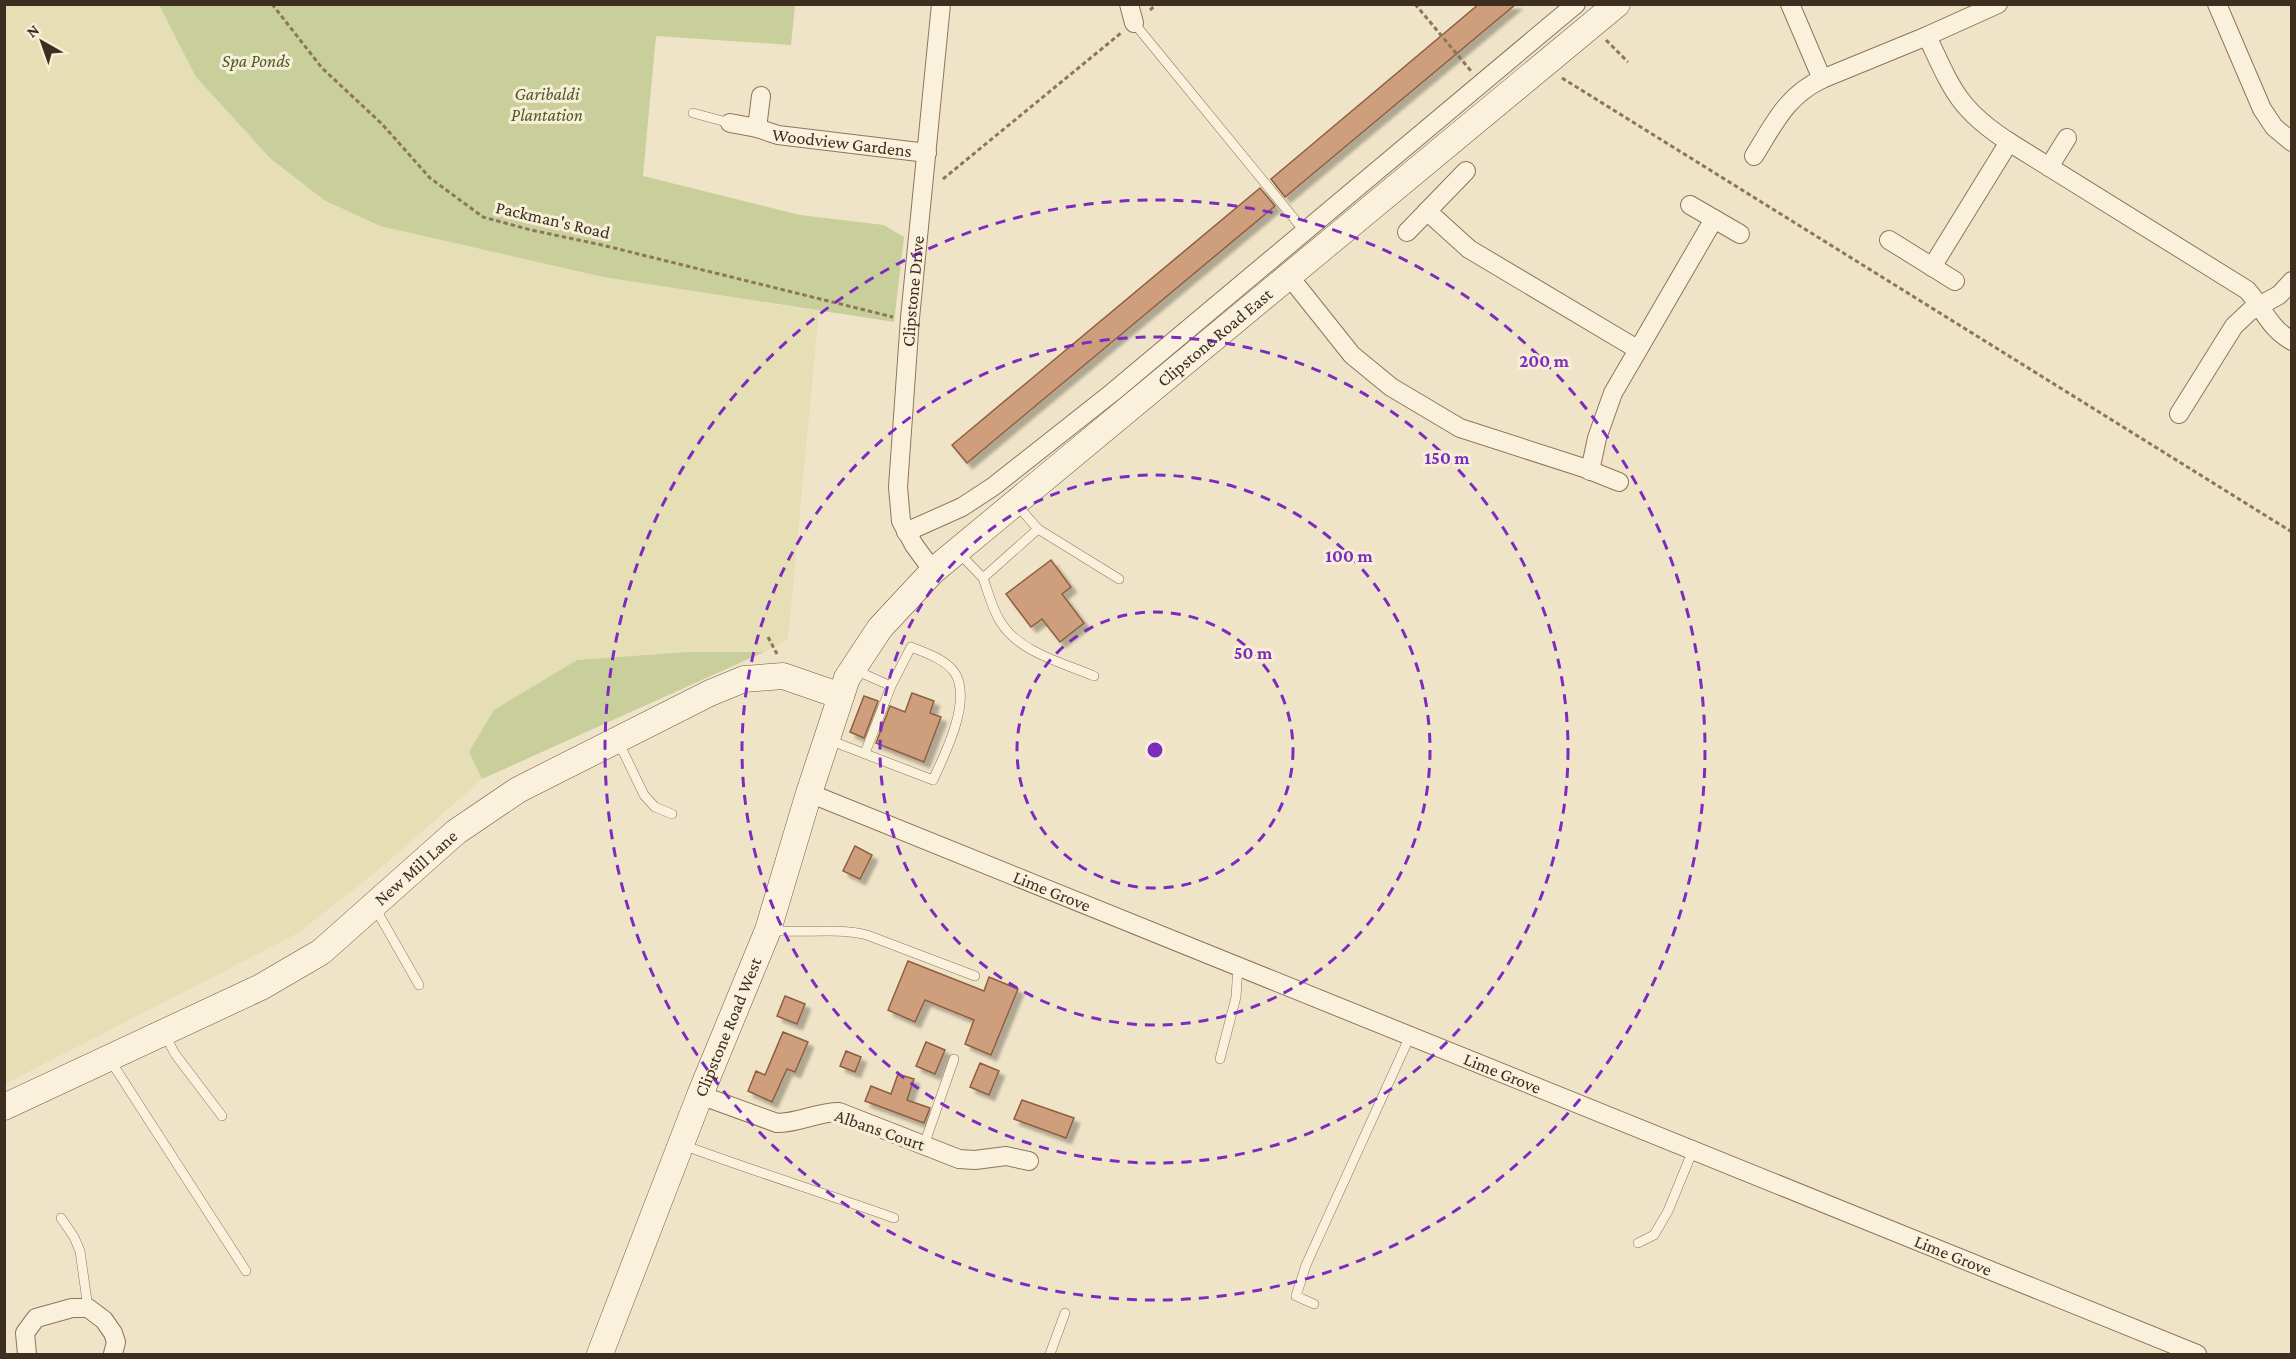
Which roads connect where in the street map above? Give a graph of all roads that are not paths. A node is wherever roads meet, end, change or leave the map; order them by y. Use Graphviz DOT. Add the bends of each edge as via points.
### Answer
graph roads {
  1 [pos="941,4"];
  2 [pos="1129,4"];
  3 [pos="1576,4"];
  4 [pos="1617,4"];
  5 [pos="1790,4"];
  6 [pos="1998,4"];
  7 [pos="2217,4"];
  8 [pos="1134,23"];
  9 [pos="1927,36"];
  10 [pos="1822,79"];
  11 [pos="761,96"];
  12 [pos="693,113"];
  13 [pos="730,123"];
  14 [pos="757,128"];
  15 [pos="2067,138"];
  16 [pos="2009,142"];
  17 [pos="2292,142"];
  18 [pos="927,153"];
  19 [pos="1754,156"];
  20 [pos="2049,167"];
  21 [pos="1466,171"];
  22 [pos="1690,205"];
  23 [pos="1427,211"];
  24 [pos="1714,219"];
  25 [pos="1305,232"];
  26 [pos="1407,232"];
  27 [pos="1740,234"];
  28 [pos="1889,240"];
  29 [pos="1932,267"];
  30 [pos="1289,276"];
  31 [pos="1955,281"];
  32 [pos="2292,281"];
  33 [pos="2260,307"];
  34 [pos="2292,341"];
  35 [pos="1637,348"];
  36 [pos="2179,414"];
  37 [pos="1590,471"];
  38 [pos="1619,482"];
  39 [pos="1015,503"];
  40 [pos="1038,529"];
  41 [pos="906,532"];
  42 [pos="957,551"];
  43 [pos="933,571"];
  44 [pos="983,578"];
  45 [pos="1119,579"];
  46 [pos="852,669"];
  47 [pos="1094,676"];
  48 [pos="891,686"];
  49 [pos="841,696"];
  50 [pos="827,739"];
  51 [pos="618,741"];
  52 [pos="865,753"];
  53 [pos="809,793"];
  54 [pos="672,814"];
  55 [pos="374,906"];
  56 [pos="768,930"];
  57 [pos="1238,966"];
  58 [pos="975,976"];
  59 [pos="419,985"];
  60 [pos="164,1033"];
  61 [pos="1410,1036"];
  62 [pos="108,1058"];
  63 [pos="954,1059"];
  64 [pos="1220,1059"];
  65 [pos="700,1095"];
  66 [pos="4,1107"];
  67 [pos="222,1116"];
  68 [pos="681,1144"];
  69 [pos="924,1145"];
  70 [pos="1693,1150"];
  71 [pos="1029,1161"];
  72 [pos="61,1218"];
  73 [pos="894,1218"];
  74 [pos="1638,1243"];
  75 [pos="246,1271"];
  76 [pos="1314,1304"];
  77 [pos="88,1308"];
  78 [pos="1065,1312"];
  79 [pos="27,1354"];
  80 [pos="113,1354"];
  81 [pos="600,1354"];
  82 [pos="1050,1354"];
  83 [pos="2197,1354"];
  1 -- 18 [label="street, Clipstone Drive"];
  2 -- 8 [label="street"];
  3 -- 25 [label="street, Clipstone Road East"];
  4 -- 30 [label="main road, Clipstone Road East"];
  5 -- 10 [label="street"];
  6 -- 9 [label="street"];
  7 -- 17 [label="street" via="2262,109 2274,127"];
  8 -- 25 [label="lane"];
  9 -- 10 [label="street"];
  9 -- 16 [label="street" via="1961,103 1977,120"];
  10 -- 19 [label="street" via="1791,99"];
  11 -- 14 [label="street, Woodview Gardens"];
  12 -- 13 [label="lane"];
  13 -- 14 [label="street, Woodview Gardens"];
  14 -- 18 [label="street, Woodview Gardens" via="778,135"];
  15 -- 20 [label="street"];
  16 -- 20 [label="street"];
  16 -- 29 [label="street"];
  18 -- 41 [label="street, Clipstone Drive" via="898,487"];
  20 -- 33 [label="street" via="2247,290"];
  21 -- 23 [label="street"];
  22 -- 24 [label="street"];
  23 -- 26 [label="street"];
  23 -- 35 [label="street" via="1468,249"];
  24 -- 27 [label="street"];
  24 -- 35 [label="street"];
  25 -- 41 [label="street, Clipstone Road East" via="994,486 962,507"];
  28 -- 29 [label="street"];
  29 -- 31 [label="street"];
  30 -- 37 [label="street" via="1352,355 1391,387 1460,428"];
  30 -- 39 [label="main road, Clipstone Road East"];
  32 -- 33 [label="street"];
  33 -- 34 [label="street" via="2271,325"];
  33 -- 36 [label="street" via="2234,326"];
  35 -- 37 [label="street" via="1613,393"];
  37 -- 38 [label="street"];
  39 -- 40 [label="lane"];
  39 -- 42 [label="main road, Clipstone Road East"];
  40 -- 44 [label="lane"];
  40 -- 45 [label="lane"];
  41 -- 43 [label="street, Clipstone Drive"];
  42 -- 43 [label="main road, Clipstone Road East"];
  42 -- 44 [label="lane"];
  43 -- 46 [label="main road, Clipstone Road East" via="880,628"];
  44 -- 47 [label="lane" via="1000,622 1016,639 1038,653"];
  46 -- 48 [label="lane"];
  46 -- 49 [label="main road, Clipstone Road East"];
  48 -- 52 [label="lane"];
  48 -- 52 [label="lane" via="911,647 945,663 954,673 961,695 945,753 933,780"];
  49 -- 50 [label="main road, Clipstone Road West"];
  49 -- 51 [label="main road, New Mill Lane" via="783,676 744,679"];
  50 -- 52 [label="lane"];
  50 -- 53 [label="main road, Clipstone Road West"];
  51 -- 54 [label="lane" via="644,795 655,807"];
  51 -- 55 [label="main road, New Mill Lane" via="509,796 456,832"];
  53 -- 56 [label="main road, Clipstone Road West"];
  53 -- 57 [label="street, Lime Grove"];
  55 -- 59 [label="lane"];
  55 -- 60 [label="main road, New Mill Lane" via="321,952 261,987"];
  56 -- 58 [label="lane" via="853,931"];
  56 -- 65 [label="main road, Clipstone Road West"];
  57 -- 61 [label="street, Lime Grove"];
  57 -- 64 [label="lane" via="1236,997"];
  60 -- 62 [label="main road, New Mill Lane"];
  60 -- 67 [label="lane" via="175,1054"];
  61 -- 70 [label="street, Lime Grove"];
  61 -- 76 [label="lane" via="1306,1265 1296,1296"];
  62 -- 66 [label="main road, New Mill Lane"];
  62 -- 75 [label="lane"];
  63 -- 69 [label="lane"];
  65 -- 68 [label="main road, Clipstone Road West"];
  65 -- 69 [label="street, Albans Court" via="777,1123 839,1112"];
  68 -- 73 [label="lane"];
  68 -- 81 [label="main road, Clipstone Road West"];
  69 -- 71 [label="street, Albans Court" via="959,1159 1006,1156"];
  70 -- 74 [label="lane" via="1654,1235"];
  70 -- 83 [label="street, Lime Grove"];
  72 -- 77 [label="lane" via="80,1251"];
  77 -- 79 [label="street" via="72,1308 36,1318 25,1333"];
  77 -- 80 [label="street" via="113,1333"];
  78 -- 82 [label="lane"];
}
